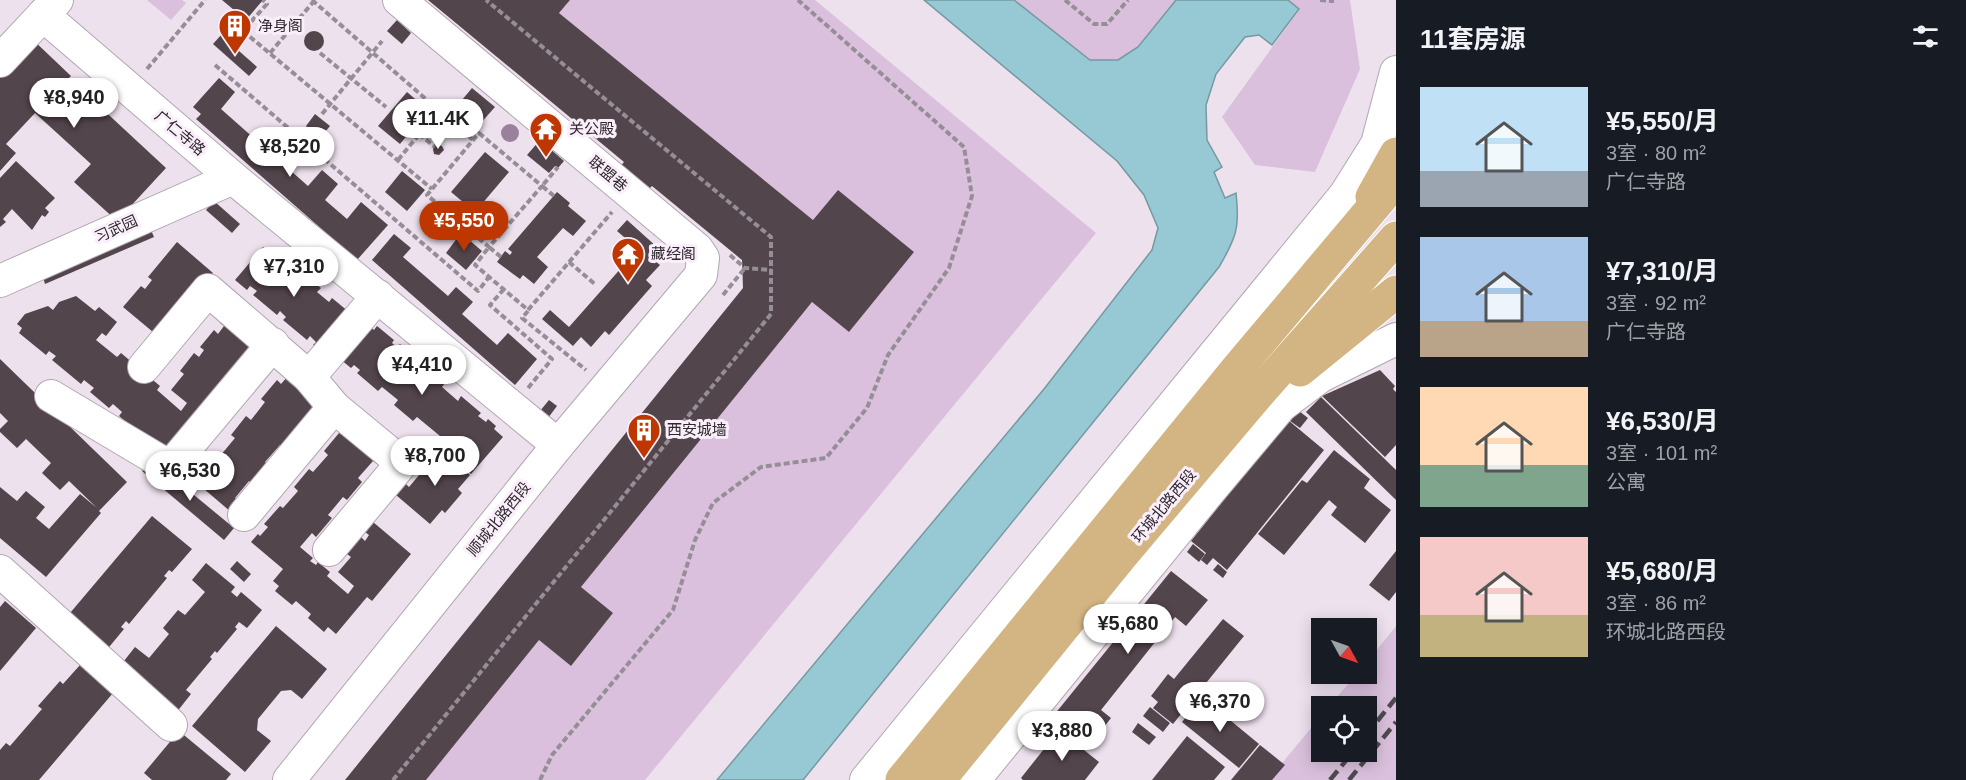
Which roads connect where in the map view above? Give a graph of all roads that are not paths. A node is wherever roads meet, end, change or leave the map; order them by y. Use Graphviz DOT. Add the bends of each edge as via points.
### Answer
graph roads {
  1 [pos="399,0"];
  2 [pos="50,7"];
  3 [pos="0,61"];
  4 [pos="1396,72"];
  5 [pos="1386,149"];
  6 [pos="233,178"];
  7 [pos="1396,180"];
  8 [pos="1349,238"];
  9 [pos="1396,238"];
  10 [pos="703,258"];
  11 [pos="0,281"];
  12 [pos="1396,292"];
  13 [pos="378,296"];
  14 [pos="1317,327"];
  15 [pos="1396,339"];
  16 [pos="273,344"];
  17 [pos="144,367"];
  18 [pos="1312,372"];
  19 [pos="309,377"];
  20 [pos="51,396"];
  21 [pos="1270,399"];
  22 [pos="334,407"];
  23 [pos="558,445"];
  24 [pos="1143,485"];
  25 [pos="244,515"];
  26 [pos="1082,515"];
  27 [pos="1182,524"];
  28 [pos="329,550"];
  29 [pos="1122,555"];
  30 [pos="0,571"];
  31 [pos="171,726"];
  32 [pos="289,780"];
  33 [pos="866,780"];
  34 [pos="902,780"];
  35 [pos="939,780"];
  36 [pos="974,780"];
  1 -- 10 [label="street, 联盟巷"];
  2 -- 3 [label="street"];
  2 -- 6 [label="street, 广仁寺路" via="129,90"];
  4 -- 5 [label="street"];
  5 -- 8 [label="main road" via="1367,206"];
  5 -- 26 [label="street"];
  6 -- 11 [label="street, 习武园"];
  6 -- 13 [label="street, 广仁寺路"];
  7 -- 8 [label="main road"];
  8 -- 24 [label="main road, 环城北路西段"];
  9 -- 14 [label="main road, 环城北路西段"];
  10 -- 23 [label="street, 顺城北路西段" via="701,275"];
  12 -- 18 [label="main road"];
  13 -- 19 [label="street"];
  13 -- 23 [label="street, 广仁寺路"];
  14 -- 18 [label="street"];
  14 -- 21 [label="main road, 环城北路西段"];
  15 -- 18 [label="street"];
  16 -- 17 [label="street" via="208,290"];
  16 -- 19 [label="street"];
  16 -- 20 [label="street" via="171,467"];
  18 -- 21 [label="main road"];
  19 -- 22 [label="street"];
  21 -- 27 [label="street"];
  21 -- 29 [label="main road, 环城北路西段"];
  22 -- 25 [label="street"];
  22 -- 28 [label="street" via="402,463"];
  23 -- 32 [label="street, 顺城北路西段"];
  24 -- 26 [label="street"];
  24 -- 34 [label="main road, 环城北路西段"];
  26 -- 33 [label="street"];
  27 -- 29 [label="street"];
  27 -- 36 [label="street"];
  29 -- 35 [label="main road, 环城北路西段"];
  30 -- 31 [label="street"];
}
